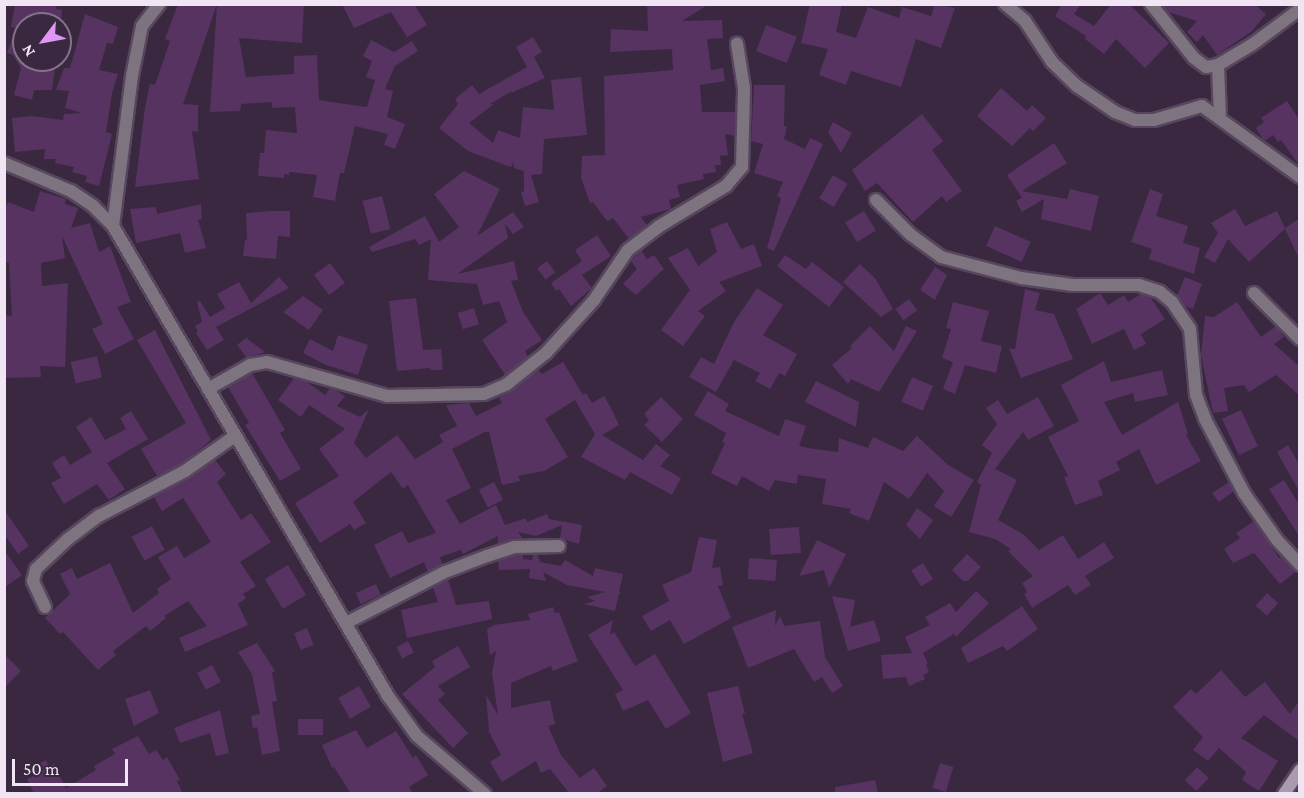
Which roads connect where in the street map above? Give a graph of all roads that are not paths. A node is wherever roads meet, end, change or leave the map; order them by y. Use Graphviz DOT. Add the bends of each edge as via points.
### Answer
graph roads {
  1 [pos="159,4"];
  2 [pos="1005,4"];
  3 [pos="1150,4"];
  4 [pos="1299,9"];
  5 [pos="737,44"];
  6 [pos="1218,65"];
  7 [pos="1220,117"];
  8 [pos="4,163"];
  9 [pos="1299,177"];
  10 [pos="876,200"];
  11 [pos="113,226"];
  12 [pos="1254,293"];
  13 [pos="1299,339"];
  14 [pos="208,388"];
  15 [pos="235,436"];
  16 [pos="559,546"];
  17 [pos="1299,565"];
  18 [pos="45,607"];
  19 [pos="346,623"];
  20 [pos="1299,770"];
  21 [pos="485,794"];
  22 [pos="1284,794"];
  1 -- 11 [label="street" via="142,26"];
  2 -- 7 [label="street" via="1025,21 1060,70 1115,112 1135,120 1154,120 1202,106"];
  3 -- 6 [label="street" via="1194,58 1206,67"];
  4 -- 6 [label="street"];
  5 -- 14 [label="street" via="744,88 742,166 726,186 658,226 628,250 594,300 546,353 507,384 484,394 387,396 267,362 250,365"];
  6 -- 7 [label="street"];
  7 -- 9 [label="street"];
  8 -- 11 [label="street" via="71,191"];
  10 -- 17 [label="street" via="941,257 1021,278 1073,285 1139,285 1160,292 1172,302 1190,329 1196,395 1205,419 1244,493"];
  11 -- 14 [label="street"];
  12 -- 13 [label="street"];
  14 -- 15 [label="street"];
  15 -- 18 [label="street" via="185,471 99,516 68,539 36,569 33,580"];
  15 -- 19 [label="street"];
  16 -- 19 [label="street" via="515,547 487,556 445,572"];
  19 -- 21 [label="street" via="388,696 417,736"];
  20 -- 22 [label="main road"];
}
